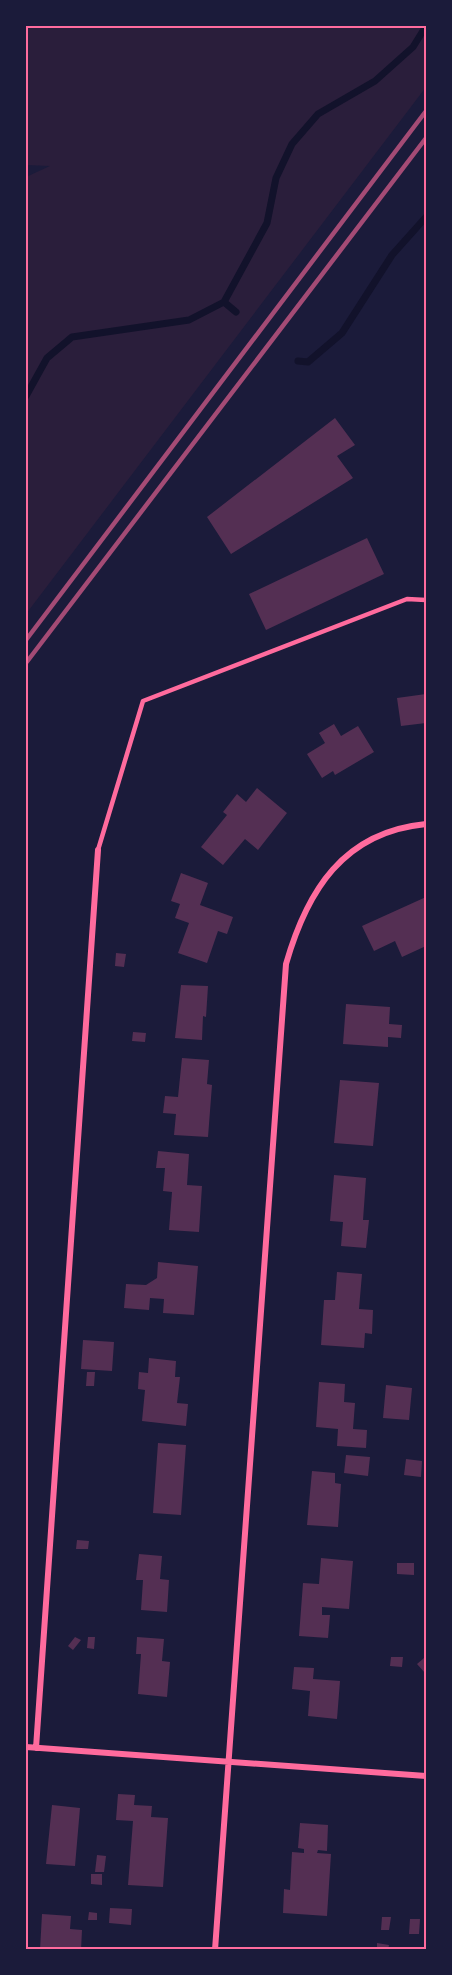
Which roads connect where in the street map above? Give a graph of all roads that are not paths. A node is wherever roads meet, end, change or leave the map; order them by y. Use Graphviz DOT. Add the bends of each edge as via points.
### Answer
graph roads {
  1 [pos="426,600"];
  2 [pos="426,824"];
  3 [pos="98,850"];
  4 [pos="26,1747"];
  5 [pos="36,1748"];
  6 [pos="228,1761"];
  7 [pos="426,1776"];
  8 [pos="214,1950"];
  1 -- 3 [label="lane" via="408,599 143,701"];
  2 -- 6 [label="street" via="393,831 365,843 339,862 304,912 286,964"];
  3 -- 5 [label="street"];
  4 -- 5 [label="street"];
  5 -- 6 [label="street"];
  6 -- 7 [label="street"];
  6 -- 8 [label="street"];
}
